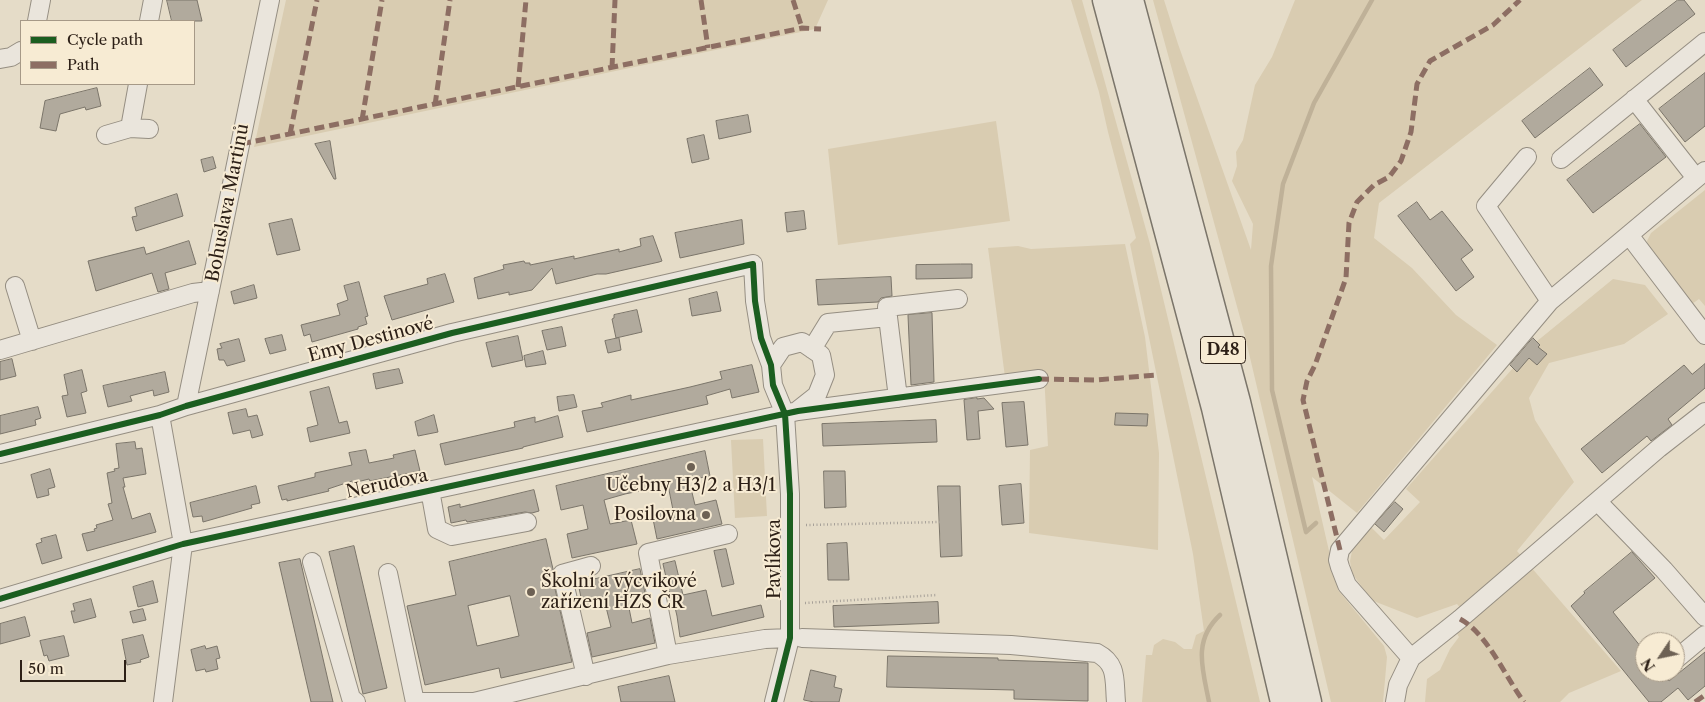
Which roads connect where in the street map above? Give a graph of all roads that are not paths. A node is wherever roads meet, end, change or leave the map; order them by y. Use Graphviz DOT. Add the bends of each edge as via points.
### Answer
graph roads {
  1 [pos="41,0"];
  2 [pos="153,0"];
  3 [pos="270,0"];
  4 [pos="1106,0"];
  5 [pos="1130,0"];
  6 [pos="37,20"];
  7 [pos="149,20"];
  8 [pos="1705,42"];
  9 [pos="20,52"];
  10 [pos="0,59"];
  11 [pos="138,85"];
  12 [pos="1634,99"];
  13 [pos="130,128"];
  14 [pos="149,128"];
  15 [pos="106,135"];
  16 [pos="1526,157"];
  17 [pos="1561,159"];
  18 [pos="1701,175"];
  19 [pos="1629,235"];
  20 [pos="753,264"];
  21 [pos="16,286"];
  22 [pos="210,291"];
  23 [pos="958,299"];
  24 [pos="1550,301"];
  25 [pos="888,317"];
  26 [pos="1705,335"];
  27 [pos="32,341"];
  28 [pos="812,349"];
  29 [pos="0,350"];
  30 [pos="771,365"];
  31 [pos="1040,380"];
  32 [pos="898,398"];
  33 [pos="186,406"];
  34 [pos="791,412"];
  35 [pos="1705,412"];
  36 [pos="160,415"];
  37 [pos="0,454"];
  38 [pos="430,490"];
  39 [pos="1598,502"];
  40 [pos="527,522"];
  41 [pos="728,534"];
  42 [pos="183,544"];
  43 [pos="312,562"];
  44 [pos="591,566"];
  45 [pos="388,573"];
  46 [pos="0,598"];
  47 [pos="1705,617"];
  48 [pos="1705,635"];
  49 [pos="796,638"];
  50 [pos="1685,652"];
  51 [pos="668,655"];
  52 [pos="1410,658"];
  53 [pos="586,676"];
  54 [pos="163,702"];
  55 [pos="356,702"];
  56 [pos="415,702"];
  57 [pos="774,702"];
  58 [pos="1116,702"];
  59 [pos="1284,702"];
  60 [pos="1308,702"];
  61 [pos="1395,702"];
  1 -- 6 [label="street"];
  2 -- 7 [label="street"];
  3 -- 22 [label="street, Bohuslava Martinů"];
  4 -- 59 [label="highway, D48" via="1215,408"];
  5 -- 60 [label="highway, D48" via="1239,412"];
  8 -- 12 [label="street"];
  9 -- 10 [label="street"];
  11 -- 13 [label="street"];
  12 -- 17 [label="street"];
  12 -- 18 [label="street"];
  13 -- 14 [label="street"];
  13 -- 15 [label="street"];
  16 -- 24 [label="street" via="1486,206"];
  18 -- 19 [label="street"];
  19 -- 24 [label="street"];
  19 -- 26 [label="street"];
  20 -- 30 [label="street, Pavlíkova" via="761,338"];
  20 -- 33 [label="street, Emy Destinové" via="452,333"];
  21 -- 27 [label="street"];
  22 -- 27 [label="street" via="193,293"];
  22 -- 33 [label="street, Bohuslava Martinů"];
  23 -- 25 [label="street" via="887,307"];
  24 -- 52 [label="street" via="1340,550 1338,560 1348,585"];
  25 -- 28 [label="street" via="828,323"];
  25 -- 32 [label="street"];
  27 -- 29 [label="street"];
  28 -- 30 [label="street" via="802,342 783,347"];
  28 -- 34 [label="street" via="822,354 825,375 817,395"];
  30 -- 34 [label="street, Pavlíkova" via="773,386"];
  31 -- 32 [label="street"];
  32 -- 34 [label="street"];
  33 -- 36 [label="street, Emy Destinové"];
  34 -- 38 [label="street, Nerudova"];
  34 -- 49 [label="street, Pavlíkova" via="790,523"];
  35 -- 39 [label="street"];
  36 -- 37 [label="street, Emy Destinové"];
  36 -- 42 [label="street"];
  38 -- 40 [label="street" via="438,529 452,536"];
  38 -- 42 [label="street, Nerudova"];
  39 -- 47 [label="street"];
  39 -- 52 [label="street"];
  41 -- 51 [label="street" via="648,554"];
  42 -- 46 [label="street, Nerudova"];
  42 -- 54 [label="street"];
  43 -- 55 [label="street" via="351,698"];
  44 -- 53 [label="street" via="562,574"];
  45 -- 56 [label="street"];
  48 -- 50 [label="street"];
  49 -- 51 [label="street" via="769,639"];
  49 -- 57 [label="street, Pavlíkova"];
  49 -- 58 [label="street" via="1012,645 1096,653 1112,666"];
  51 -- 53 [label="street"];
  52 -- 61 [label="street" via="1398,685"];
  53 -- 56 [label="street" via="474,702"];
}
